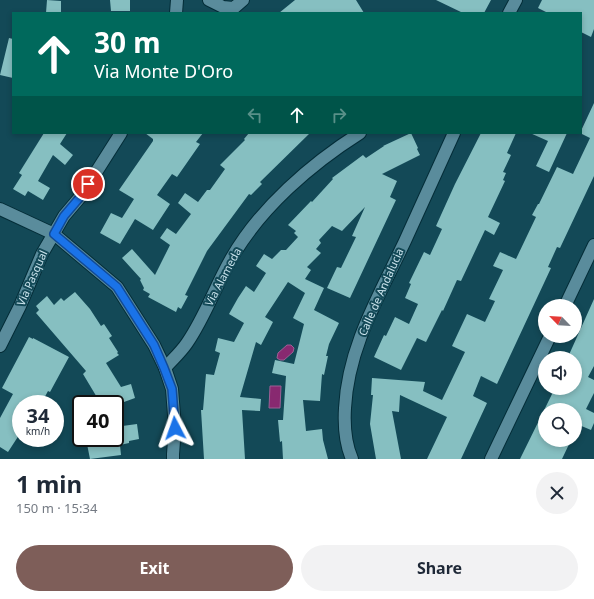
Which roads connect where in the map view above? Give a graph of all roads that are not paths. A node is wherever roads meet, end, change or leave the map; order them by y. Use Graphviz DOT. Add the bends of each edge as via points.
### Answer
graph roads {
  1 [pos="177,0"];
  2 [pos="209,0"];
  3 [pos="243,0"];
  4 [pos="516,0"];
  5 [pos="230,11"];
  6 [pos="176,12"];
  7 [pos="510,12"];
  8 [pos="120,134"];
  9 [pos="359,134"];
  10 [pos="454,134"];
  11 [pos="0,209"];
  12 [pos="54,234"];
  13 [pos="594,245"];
  14 [pos="567,299"];
  15 [pos="547,343"];
  16 [pos="0,346"];
  17 [pos="164,368"];
  18 [pos="171,457"];
  19 [pos="352,459"];
  20 [pos="491,459"];
  1 -- 6 [label="street"];
  2 -- 5 [label="street"];
  3 -- 5 [label="street"];
  4 -- 7 [label="street"];
  8 -- 12 [label="street, Via Pasqual"];
  9 -- 17 [label="street, Via Alameda" via="310,170 252,227 231,259 187,344"];
  10 -- 19 [label="street, Calle de Andalucia" via="367,321 354,355 346,388 344,426"];
  11 -- 12 [label="street"];
  12 -- 16 [label="street, Via Pasqual" via="42,254"];
  12 -- 17 [label="street" via="117,287 154,345"];
  13 -- 14 [label="street"];
  15 -- 20 [label="street"];
  17 -- 18 [label="street" via="172,389 175,428"];
}
